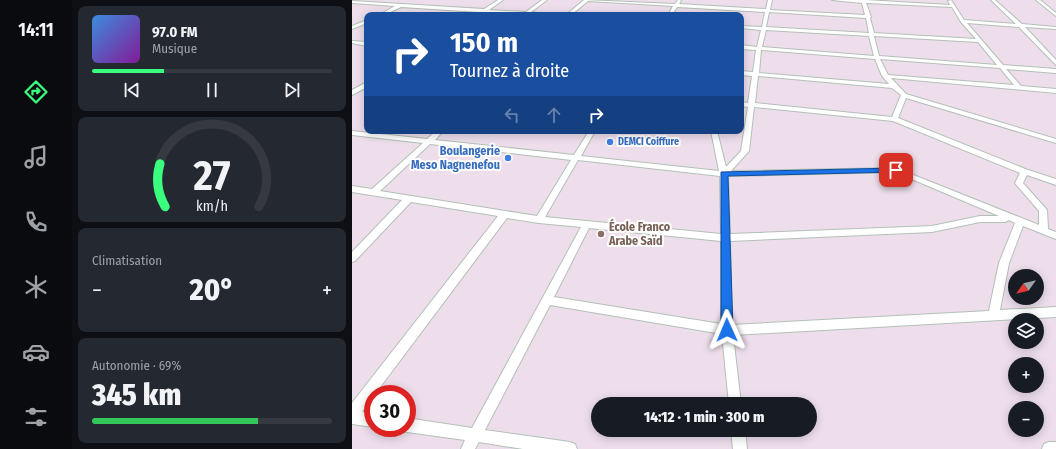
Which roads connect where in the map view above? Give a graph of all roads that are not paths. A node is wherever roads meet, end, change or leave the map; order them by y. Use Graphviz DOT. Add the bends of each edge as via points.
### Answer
graph roads {
  1 [pos="502,0"];
  2 [pos="545,0"];
  3 [pos="587,0"];
  4 [pos="679,0"];
  5 [pos="770,0"];
  6 [pos="834,0"];
  7 [pos="949,0"];
  8 [pos="993,0"];
  9 [pos="1038,0"];
  10 [pos="864,1"];
  11 [pos="352,2"];
  12 [pos="403,5"];
  13 [pos="675,5"];
  14 [pos="954,6"];
  15 [pos="486,10"];
  16 [pos="767,11"];
  17 [pos="1050,11"];
  18 [pos="1056,11"];
  19 [pos="388,12"];
  20 [pos="483,12"];
  21 [pos="506,12"];
  22 [pos="529,12"];
  23 [pos="572,12"];
  24 [pos="672,12"];
  25 [pos="1056,15"];
  26 [pos="869,17"];
  27 [pos="963,21"];
  28 [pos="364,23"];
  29 [pos="1020,25"];
  30 [pos="352,28"];
  31 [pos="744,28"];
  32 [pos="1056,28"];
  33 [pos="763,29"];
  34 [pos="871,36"];
  35 [pos="352,42"];
  36 [pos="980,42"];
  37 [pos="364,44"];
  38 [pos="744,48"];
  39 [pos="759,49"];
  40 [pos="877,58"];
  41 [pos="1056,63"];
  42 [pos="1001,67"];
  43 [pos="1056,71"];
  44 [pos="744,73"];
  45 [pos="755,74"];
  46 [pos="885,76"];
  47 [pos="364,86"];
  48 [pos="892,86"];
  49 [pos="1019,88"];
  50 [pos="1056,91"];
  51 [pos="353,92"];
  52 [pos="364,92"];
  53 [pos="904,95"];
  54 [pos="744,104"];
  55 [pos="751,105"];
  56 [pos="894,119"];
  57 [pos="745,128"];
  58 [pos="352,133"];
  59 [pos="437,134"];
  60 [pos="590,134"];
  61 [pos="715,134"];
  62 [pos="1056,141"];
  63 [pos="428,142"];
  64 [pos="575,158"];
  65 [pos="1025,172"];
  66 [pos="724,174"];
  67 [pos="1056,182"];
  68 [pos="352,189"];
  69 [pos="374,192"];
  70 [pos="409,198"];
  71 [pos="505,214"];
  72 [pos="539,220"];
  73 [pos="1015,221"];
  74 [pos="587,224"];
  75 [pos="1044,231"];
  76 [pos="1056,236"];
  77 [pos="725,238"];
  78 [pos="352,258"];
  79 [pos="547,300"];
  80 [pos="1056,312"];
  81 [pos="994,315"];
  82 [pos="727,330"];
  83 [pos="734,397"];
  84 [pos="352,415"];
  85 [pos="364,418"];
  86 [pos="416,426"];
  87 [pos="475,436"];
  88 [pos="739,437"];
  89 [pos="1056,448"];
  90 [pos="468,449"];
  91 [pos="570,449"];
  92 [pos="740,449"];
  93 [pos="1049,449"];
  1 -- 15 [label="street"];
  2 -- 22 [label="street"];
  3 -- 13 [label="street"];
  3 -- 23 [label="street"];
  4 -- 13 [label="street"];
  5 -- 16 [label="street"];
  6 -- 10 [label="street"];
  7 -- 14 [label="street"];
  8 -- 29 [label="street"];
  9 -- 17 [label="street"];
  10 -- 14 [label="street"];
  10 -- 26 [label="street"];
  11 -- 12 [label="street"];
  12 -- 15 [label="street"];
  12 -- 19 [label="street"];
  13 -- 16 [label="street"];
  13 -- 24 [label="street"];
  14 -- 27 [label="street"];
  15 -- 20 [label="street"];
  15 -- 21 [label="street"];
  16 -- 26 [label="street"];
  16 -- 33 [label="street"];
  17 -- 18 [label="street"];
  17 -- 25 [label="street"];
  26 -- 34 [label="street"];
  27 -- 29 [label="street"];
  27 -- 36 [label="street"];
  28 -- 30 [label="street"];
  29 -- 32 [label="street"];
  29 -- 41 [label="street"];
  31 -- 33 [label="street"];
  33 -- 34 [label="street"];
  33 -- 39 [label="street"];
  34 -- 36 [label="street"];
  34 -- 40 [label="street"];
  35 -- 37 [label="street"];
  36 -- 42 [label="street"];
  38 -- 39 [label="street"];
  39 -- 40 [label="street"];
  39 -- 45 [label="street"];
  40 -- 42 [label="street"];
  40 -- 46 [label="street"];
  42 -- 43 [label="street"];
  42 -- 49 [label="street"];
  44 -- 45 [label="street"];
  45 -- 48 [label="street"];
  45 -- 55 [label="street"];
  46 -- 48 [label="street"];
  46 -- 49 [label="street"];
  47 -- 51 [label="street"];
  48 -- 53 [label="street"];
  49 -- 50 [label="street"];
  51 -- 52 [label="street"];
  53 -- 56 [label="street"];
  53 -- 62 [label="street"];
  54 -- 55 [label="street"];
  55 -- 56 [label="street"];
  55 -- 57 [label="street"];
  56 -- 65 [label="street"];
  57 -- 66 [label="street" via="745,151"];
  58 -- 63 [label="street"];
  59 -- 63 [label="street"];
  60 -- 64 [label="street"];
  61 -- 66 [label="street"];
  63 -- 64 [label="street"];
  63 -- 69 [label="street"];
  64 -- 66 [label="street"];
  64 -- 72 [label="street"];
  65 -- 67 [label="street"];
  65 -- 75 [label="street" via="1019,184 1043,210"];
  66 -- 73 [label="street" via="896,170"];
  66 -- 77 [label="street"];
  68 -- 69 [label="street"];
  69 -- 70 [label="street"];
  70 -- 71 [label="street"];
  70 -- 78 [label="street"];
  71 -- 72 [label="street"];
  71 -- 84 [label="street"];
  72 -- 74 [label="street"];
  73 -- 75 [label="street"];
  73 -- 77 [label="street" via="980,219 932,229"];
  73 -- 81 [label="street"];
  74 -- 77 [label="street"];
  74 -- 79 [label="street"];
  75 -- 76 [label="street"];
  77 -- 82 [label="street"];
  79 -- 82 [label="street"];
  79 -- 87 [label="street"];
  80 -- 81 [label="street"];
  81 -- 82 [label="street"];
  82 -- 83 [label="street"];
  84 -- 85 [label="street"];
  86 -- 87 [label="street"];
  87 -- 90 [label="street"];
  87 -- 91 [label="street"];
  88 -- 92 [label="street"];
  89 -- 93 [label="street"];
}
